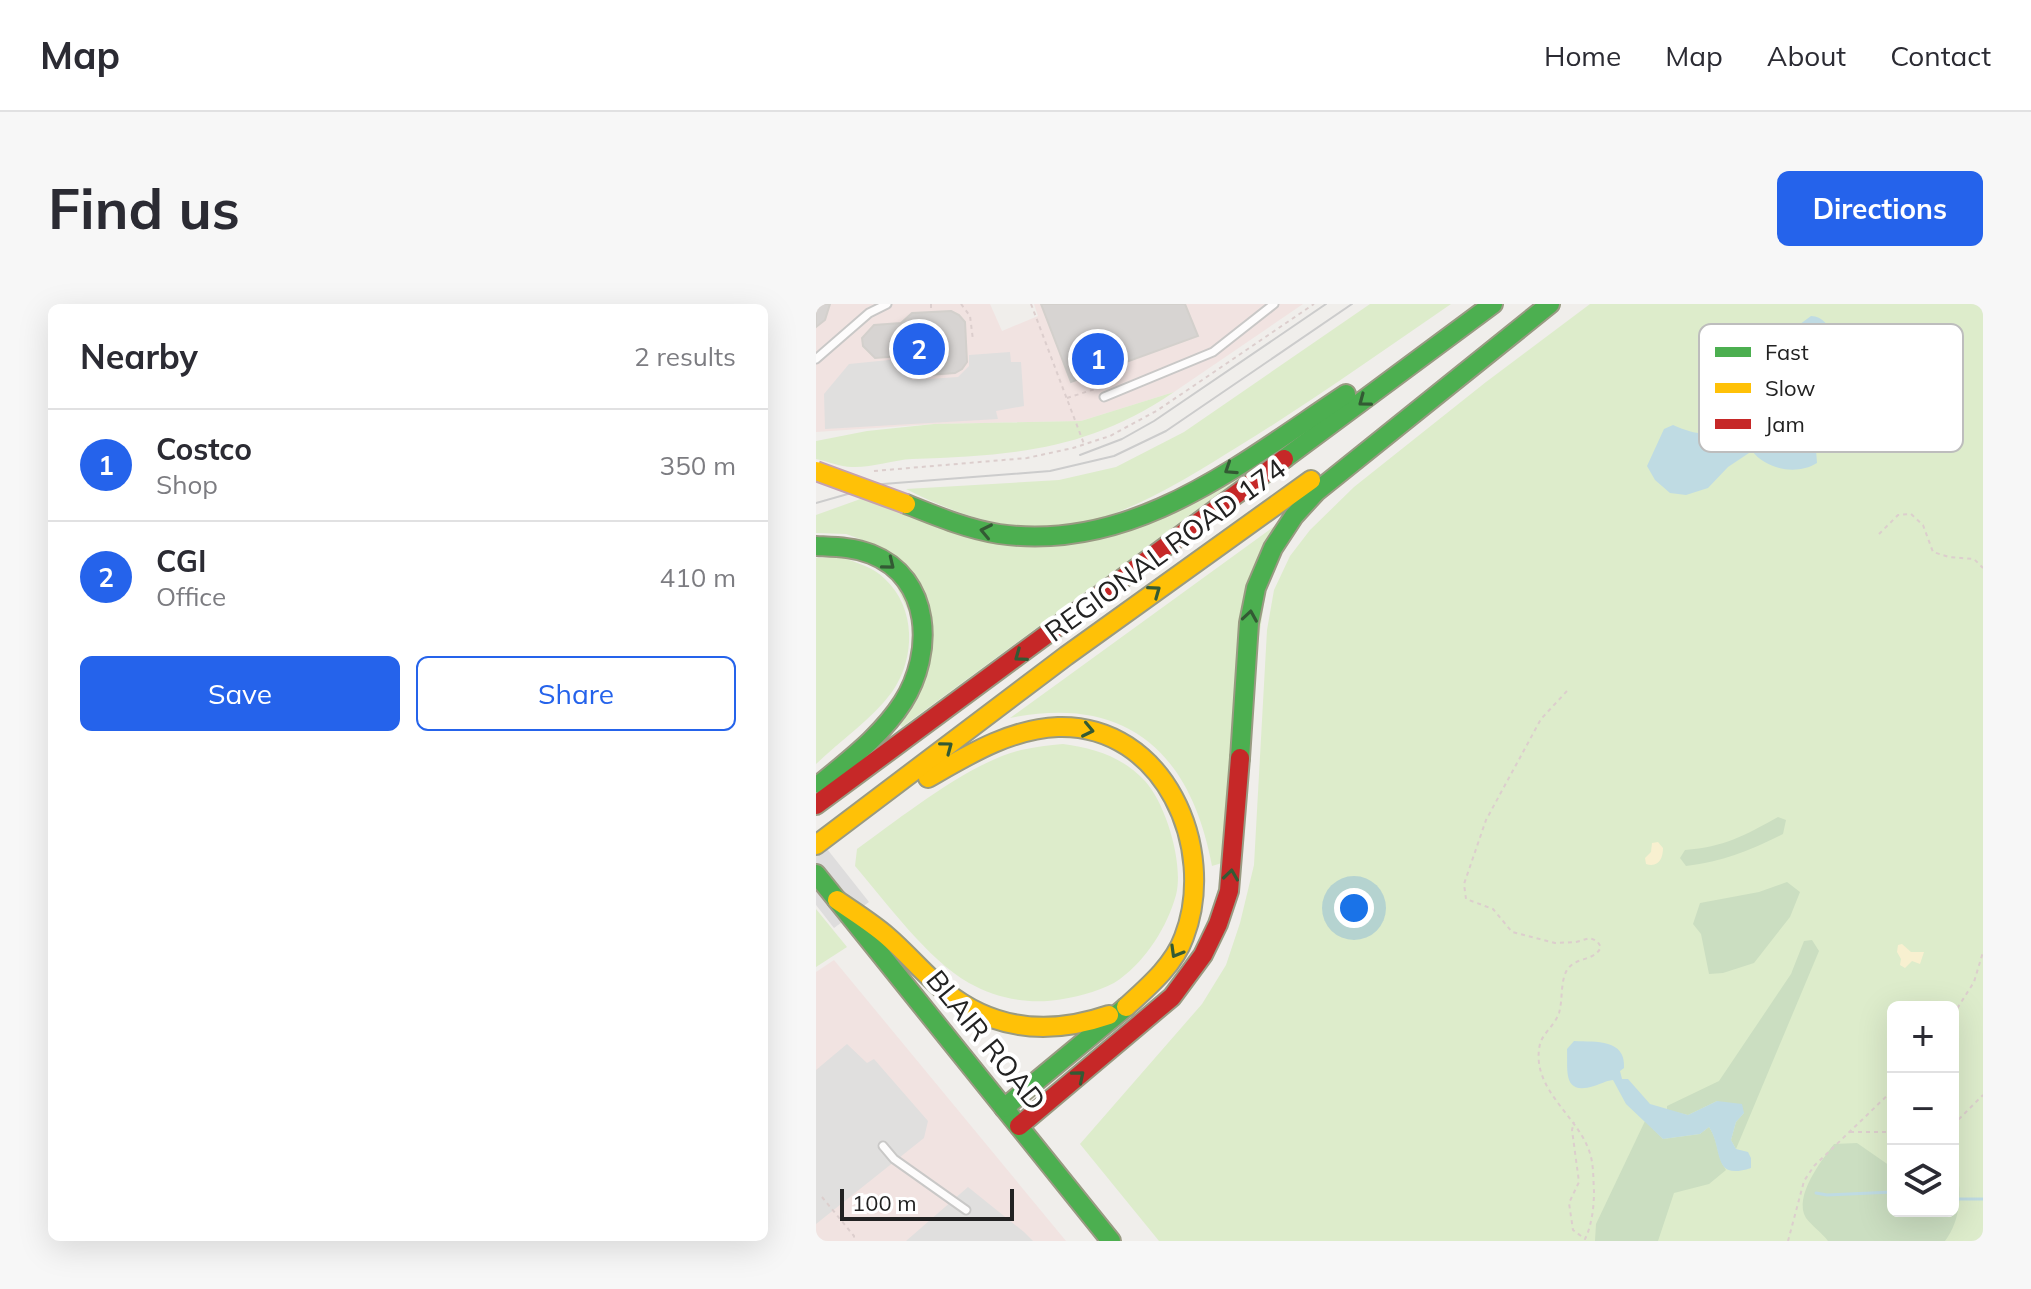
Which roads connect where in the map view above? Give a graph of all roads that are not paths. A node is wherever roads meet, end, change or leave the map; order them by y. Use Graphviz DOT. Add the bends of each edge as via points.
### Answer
graph roads {
  1 [pos="874,304"];
  2 [pos="887,304"];
  3 [pos="1255,304"];
  4 [pos="1274,304"];
  5 [pos="1483,304"];
  6 [pos="1493,304"];
  7 [pos="1551,307"];
  8 [pos="869,313"];
  9 [pos="1259,315"];
  10 [pos="816,359"];
  11 [pos="1104,397"];
  12 [pos="816,471"];
  13 [pos="816,546"];
  14 [pos="816,788"];
  15 [pos="816,805"];
  16 [pos="862,811"];
  17 [pos="816,845"];
  18 [pos="816,874"];
  19 [pos="837,900"];
  20 [pos="1127,1006"];
  21 [pos="1004,1108"];
  22 [pos="1019,1126"];
  23 [pos="883,1146"];
  24 [pos="966,1210"];
  25 [pos="1111,1241"];
  1 -- 8 [label="lane"];
  2 -- 8 [label="lane"];
  3 -- 9 [label="lane"];
  4 -- 9 [label="lane"];
  5 -- 12 [label="main road, one-way, bridge" via="1222,475 1140,520 1088,534 1027,537 969,527"];
  6 -- 15 [label="main road, REGIONAL ROAD 174, one-way"];
  16 -- 7 [label="main road, REGIONAL ROAD 174, one-way" via="1066,656"];
  22 -- 7 [label="main road, one-way" via="1161,1007 1207,950 1232,873 1253,600 1282,532 1304,504"];
  8 -- 10 [label="lane"];
  9 -- 11 [label="lane" via="1213,352"];
  13 -- 14 [label="main road, one-way" via="856,548 891,564 919,604 925,644 919,671 900,707"];
  16 -- 17 [label="main road, REGIONAL ROAD 174"];
  16 -- 20 [label="main road, one-way" via="1021,732 1074,727 1127,746 1156,771 1179,806 1193,843 1197,883 1189,925 1177,952"];
  18 -- 19 [label="main road, BLAIR ROAD"];
  19 -- 20 [label="main road" via="886,935 948,994 982,1016 1013,1026 1051,1029 1086,1023"];
  19 -- 21 [label="main road, BLAIR ROAD"];
  20 -- 21 [label="main road"];
  21 -- 22 [label="main road, BLAIR ROAD"];
  22 -- 25 [label="main road, BLAIR ROAD"];
  23 -- 24 [label="lane"];
}
